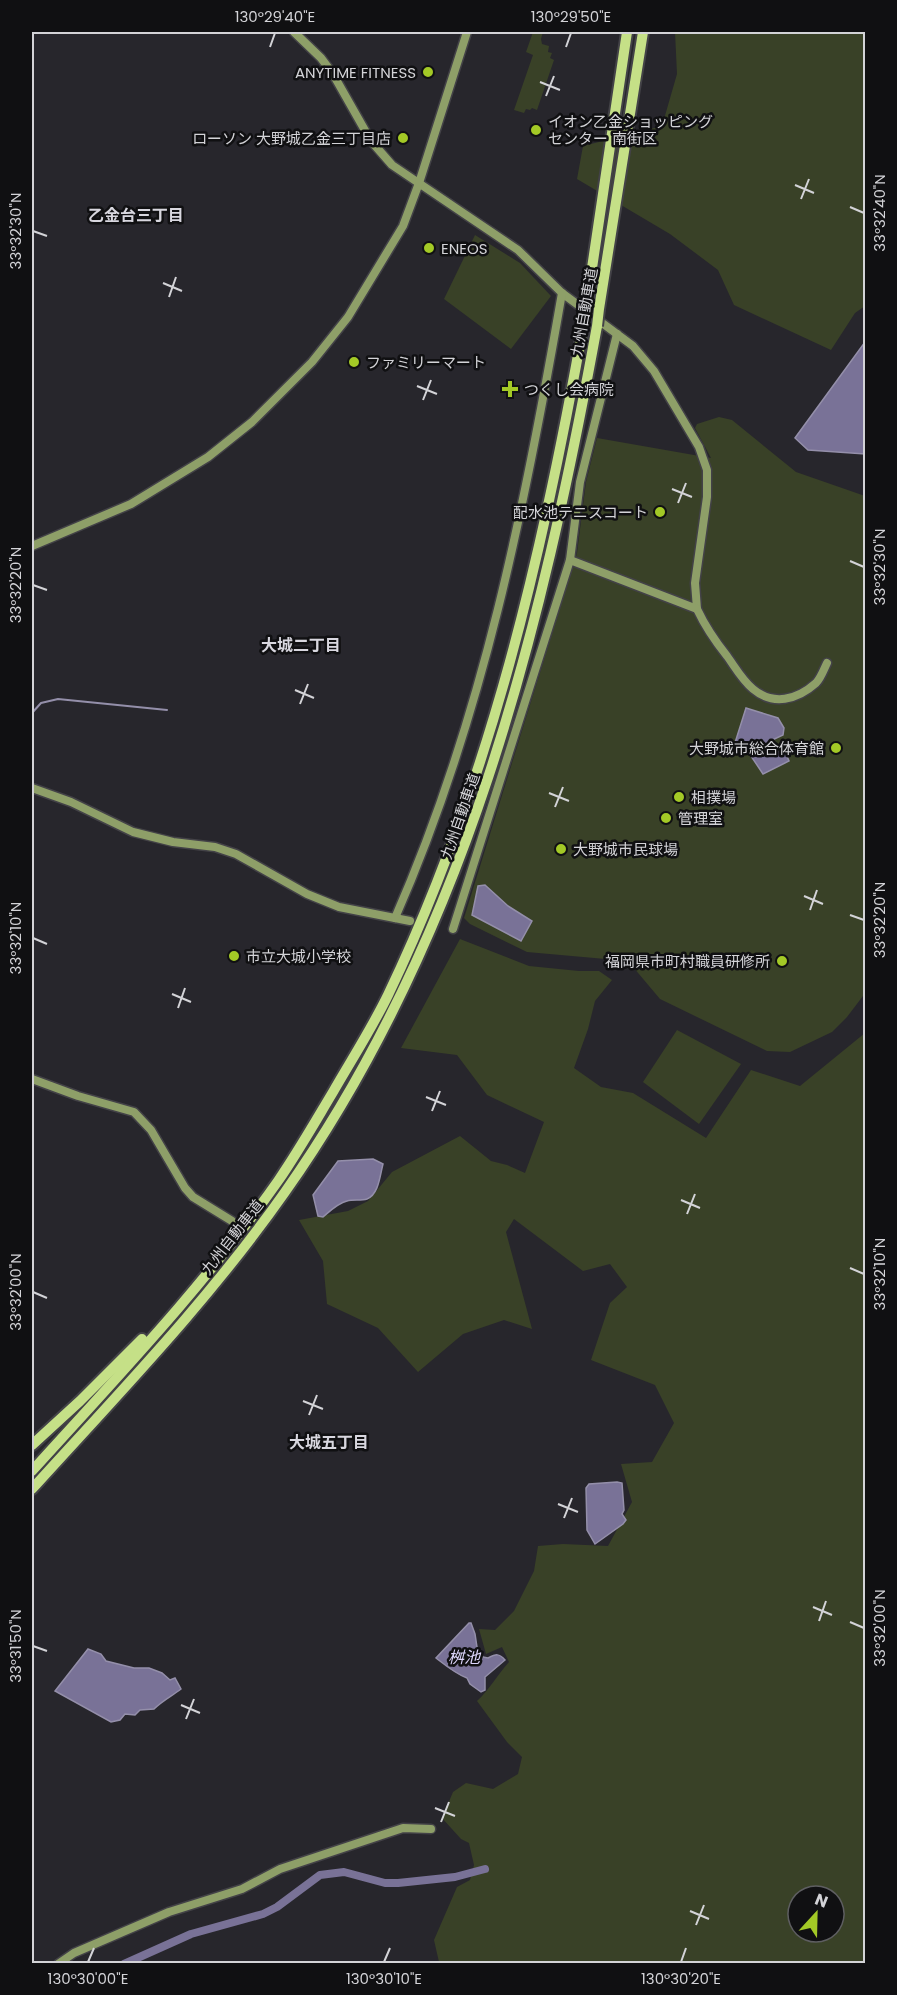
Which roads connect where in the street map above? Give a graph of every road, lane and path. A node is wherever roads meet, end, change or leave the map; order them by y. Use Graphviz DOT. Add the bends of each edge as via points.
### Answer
graph roads {
  1 [pos="294,32"];
  2 [pos="467,32"];
  3 [pos="627,32"];
  4 [pos="643,32"];
  5 [pos="419,183"];
  6 [pos="562,293"];
  7 [pos="617,334"];
  8 [pos="32,546"];
  9 [pos="570,560"];
  10 [pos="697,609"];
  11 [pos="827,663"];
  12 [pos="32,788"];
  13 [pos="395,918"];
  14 [pos="410,921"];
  15 [pos="453,928"];
  16 [pos="32,1079"];
  17 [pos="279,1180"];
  18 [pos="232,1221"];
  19 [pos="32,1445"];
  20 [pos="32,1471"];
  21 [pos="33,1487"];
  22 [pos="431,1829"];
  23 [pos="58,1964"];
  1 -- 5 [label="street" via="333,74 380,154"];
  2 -- 5 [label="street"];
  3 -- 17 [label="highway, 九州自動車道, bridge" via="567,416 534,573 503,691 475,780 387,997"];
  4 -- 21 [label="highway, 九州自動車道, bridge" via="597,326 546,575 501,741 454,876 389,1021 349,1094 288,1189 179,1328"];
  5 -- 6 [label="street" via="518,250"];
  5 -- 8 [label="street" via="403,226 348,317 273,402 208,457 173,480 131,504"];
  6 -- 7 [label="street"];
  6 -- 13 [label="street" via="502,597 448,782"];
  7 -- 9 [label="street" via="580,482"];
  7 -- 10 [label="street" via="654,371 704,458 708,484 695,583"];
  9 -- 10 [label="street"];
  9 -- 15 [label="street"];
  10 -- 11 [label="street" via="745,681 771,699 785,700 799,694 817,681"];
  12 -- 13 [label="street" via="133,832 236,854 339,907"];
  13 -- 14 [label="street"];
  16 -- 18 [label="street" via="134,1112 151,1130 193,1197"];
  17 -- 19 [label="highway" via="171,1309"];
  17 -- 20 [label="highway, 九州自動車道" via="179,1307"];
  22 -- 23 [label="street" via="403,1828 280,1869 230,1894 159,1917 74,1953"];
}
